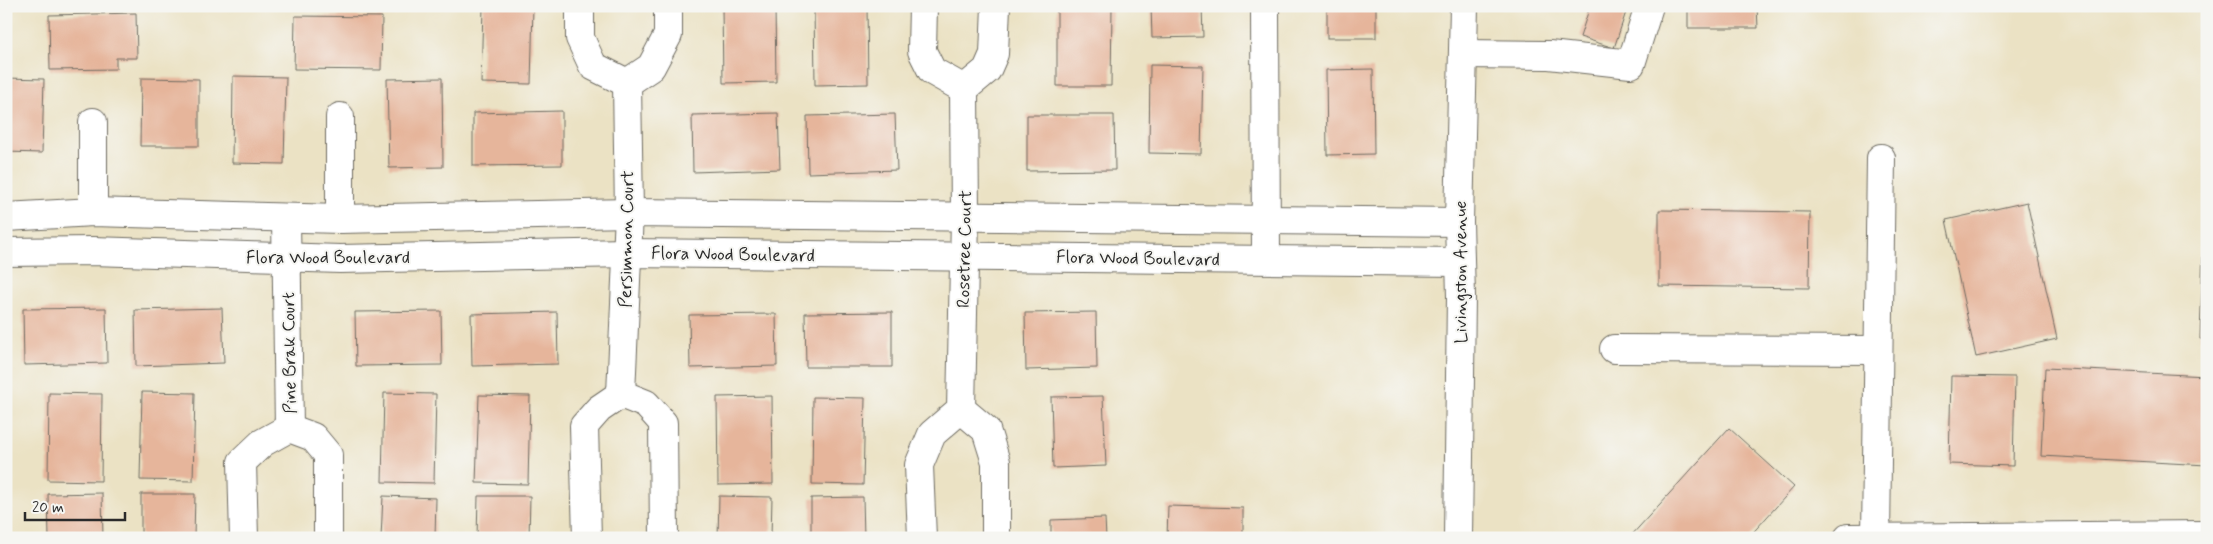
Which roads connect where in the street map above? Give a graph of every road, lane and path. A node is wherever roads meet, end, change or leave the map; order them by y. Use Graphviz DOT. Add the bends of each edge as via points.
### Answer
graph roads {
  1 [pos="580,6"];
  2 [pos="668,6"];
  3 [pos="923,6"];
  4 [pos="996,6"];
  5 [pos="1265,6"];
  6 [pos="1464,6"];
  7 [pos="1650,6"];
  8 [pos="1463,54"];
  9 [pos="627,82"];
  10 [pos="964,89"];
  11 [pos="340,117"];
  12 [pos="93,122"];
  13 [pos="1881,158"];
  14 [pos="93,212"];
  15 [pos="629,213"];
  16 [pos="965,216"];
  17 [pos="6,217"];
  18 [pos="286,218"];
  19 [pos="340,219"];
  20 [pos="1266,219"];
  21 [pos="1459,222"];
  22 [pos="6,252"];
  23 [pos="627,253"];
  24 [pos="964,256"];
  25 [pos="287,258"];
  26 [pos="1266,259"];
  27 [pos="1460,262"];
  28 [pos="1614,349"];
  29 [pos="1878,350"];
  30 [pos="621,394"];
  31 [pos="961,410"];
  32 [pos="289,428"];
  33 [pos="2207,535"];
  34 [pos="1876,537"];
  35 [pos="244,538"];
  36 [pos="328,538"];
  37 [pos="587,538"];
  38 [pos="664,538"];
  39 [pos="922,538"];
  40 [pos="996,538"];
  41 [pos="1458,538"];
  42 [pos="1848,538"];
  1 -- 9 [label="street" via="580,38 593,66"];
  2 -- 9 [label="street" via="668,35 651,67"];
  3 -- 10 [label="street" via="922,51 932,71"];
  4 -- 10 [label="street" via="994,54 987,70"];
  5 -- 20 [label="street"];
  6 -- 8 [label="street, Livingston Avenue"];
  7 -- 8 [label="street" via="1631,64 1549,55"];
  8 -- 21 [label="street, Livingston Avenue"];
  9 -- 15 [label="street, Persimmon Court"];
  10 -- 16 [label="street, Rosetree Court"];
  11 -- 19 [label="street"];
  12 -- 14 [label="street"];
  13 -- 29 [label="street"];
  14 -- 17 [label="street"];
  14 -- 18 [label="street"];
  15 -- 16 [label="street"];
  15 -- 19 [label="street"];
  15 -- 23 [label="street, Persimmon Court"];
  16 -- 20 [label="street"];
  16 -- 24 [label="street, Rosetree Court"];
  18 -- 19 [label="street"];
  18 -- 25 [label="street, Pine Brak Court"];
  20 -- 21 [label="street"];
  20 -- 26 [label="street"];
  21 -- 27 [label="street, Livingston Avenue"];
  22 -- 25 [label="street, Flora Wood Boulevard" via="93,251"];
  23 -- 24 [label="street, Flora Wood Boulevard"];
  23 -- 25 [label="street, Flora Wood Boulevard"];
  23 -- 30 [label="street, Persimmon Court"];
  24 -- 26 [label="street, Flora Wood Boulevard"];
  24 -- 31 [label="street, Rosetree Court"];
  25 -- 32 [label="street, Pine Brak Court"];
  26 -- 27 [label="street, Flora Wood Boulevard"];
  27 -- 41 [label="street, Livingston Avenue"];
  28 -- 29 [label="street"];
  29 -- 34 [label="street"];
  30 -- 37 [label="street" via="598,409 584,426"];
  30 -- 38 [label="street" via="646,404 663,423"];
  31 -- 39 [label="street" via="932,434 919,465"];
  31 -- 40 [label="street" via="986,430 996,462"];
  32 -- 35 [label="street, Pine Brak Court" via="262,443 242,462"];
  32 -- 36 [label="street, Pine Brak Court" via="313,437 328,455"];
  33 -- 34 [label="street"];
  34 -- 42 [label="street"];
}
